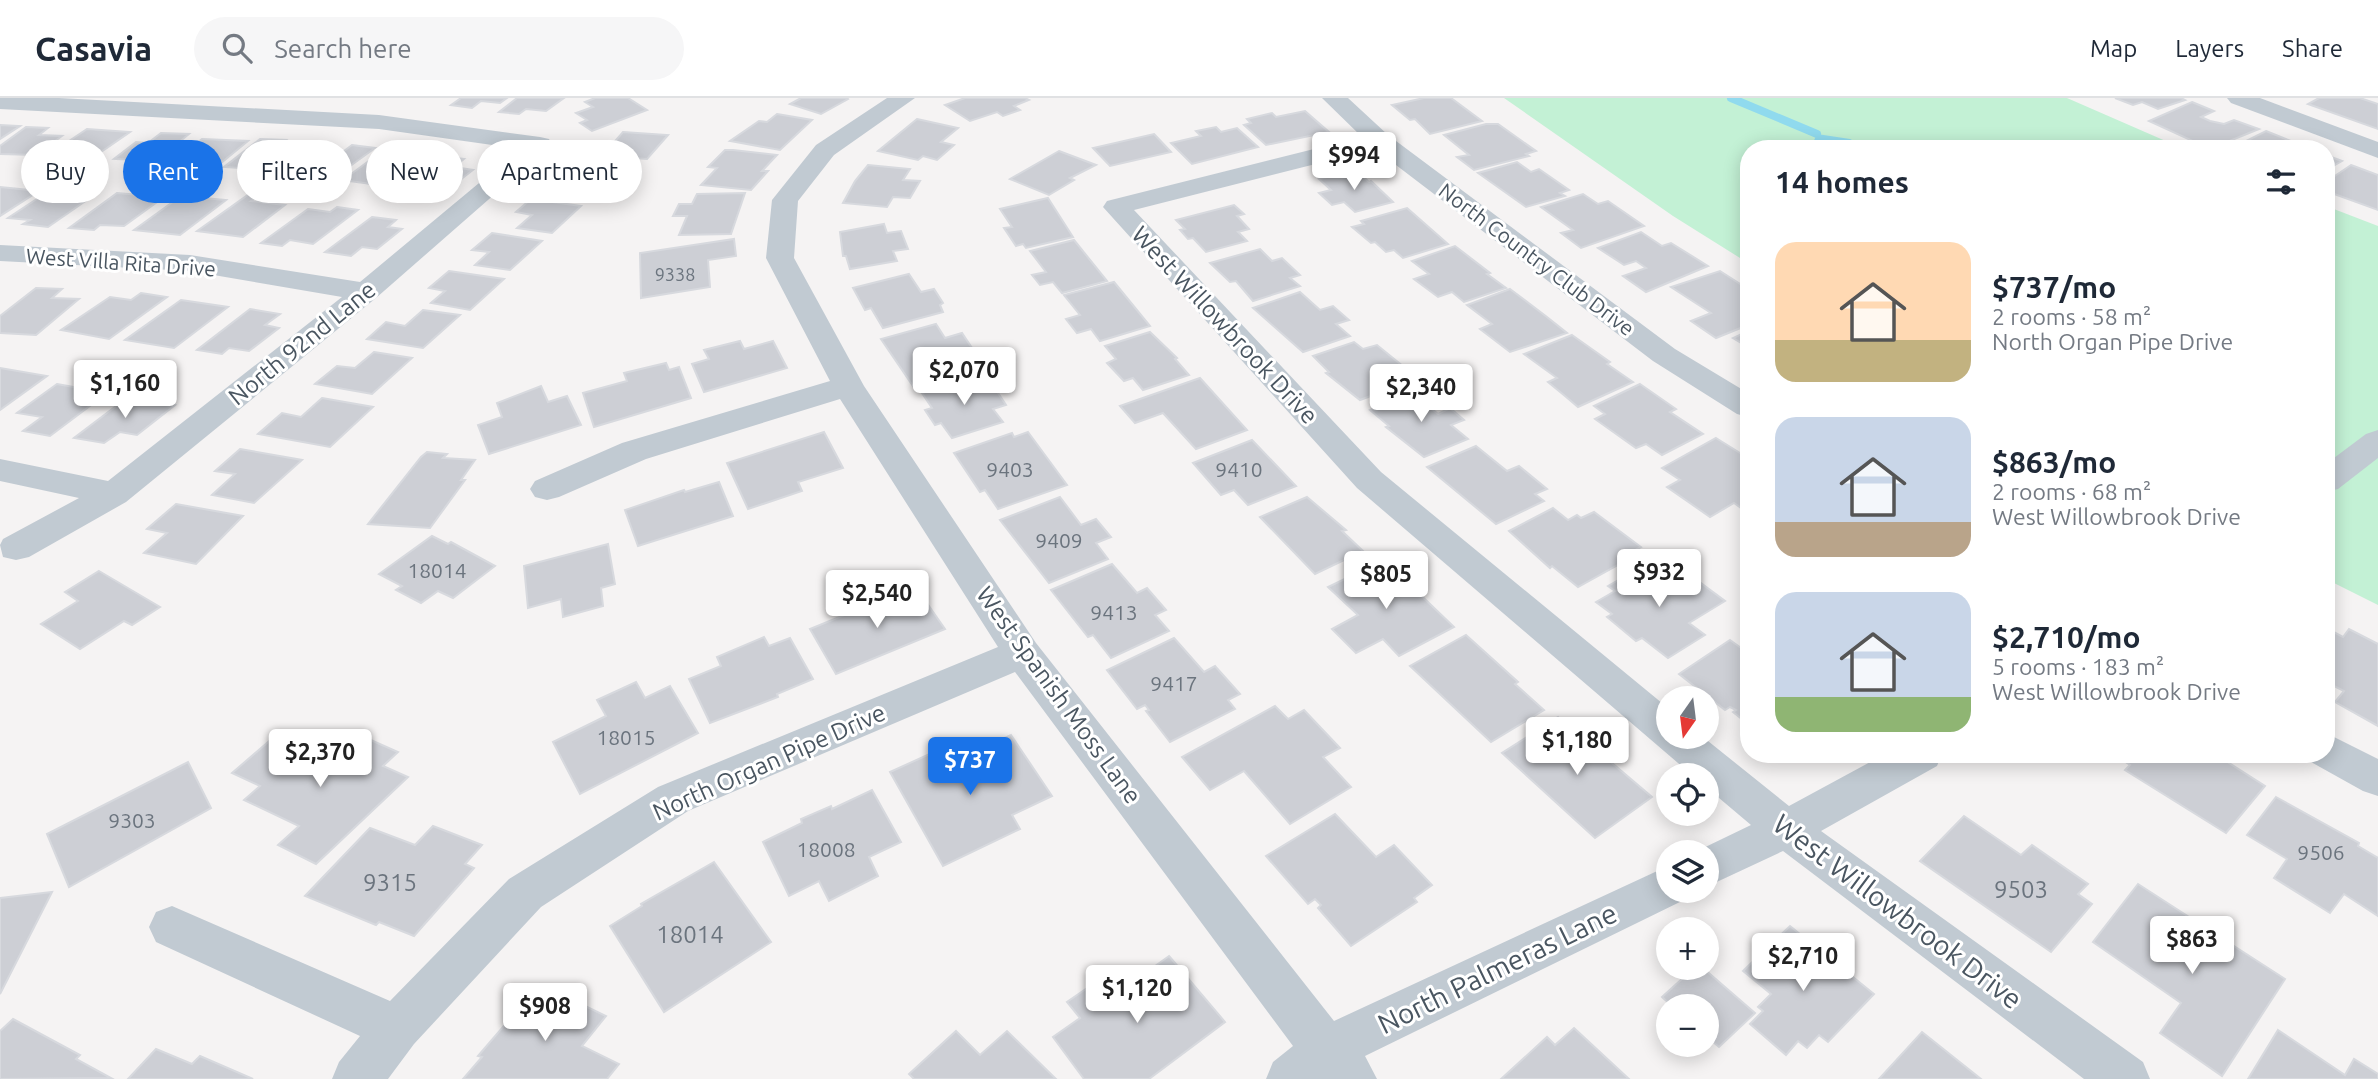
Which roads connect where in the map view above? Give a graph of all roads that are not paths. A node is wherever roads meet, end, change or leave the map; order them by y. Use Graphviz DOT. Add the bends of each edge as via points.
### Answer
graph roads {
  1 [pos="903,98"];
  2 [pos="1334,98"];
  3 [pos="2239,98"];
  4 [pos="0,102"];
  5 [pos="1379,140"];
  6 [pos="2378,151"];
  7 [pos="0,253"];
  8 [pos="366,292"];
  9 [pos="848,386"];
  10 [pos="1740,402"];
  11 [pos="2378,441"];
  12 [pos="0,470"];
  13 [pos="2335,474"];
  14 [pos="547,489"];
  15 [pos="114,494"];
  16 [pos="16,548"];
  17 [pos="1021,653"];
  18 [pos="1656,721"];
  19 [pos="1689,749"];
  20 [pos="2335,755"];
  21 [pos="1906,763"];
  22 [pos="2378,779"];
  23 [pos="1786,829"];
  24 [pos="1719,862"];
  25 [pos="1656,892"];
  26 [pos="172,927"];
  27 [pos="397,1028"];
  28 [pos="1323,1069"];
  29 [pos="357,1079"];
  30 [pos="2125,1079"];
  1 -- 9 [label="street, West Spanish Moss Lane" via="825,150 785,200 780,258"];
  2 -- 5 [label="street, North Country Club Drive"];
  3 -- 6 [label="street"];
  4 -- 8 [label="street, North 92nd Lane" via="379,122 540,144"];
  5 -- 10 [label="street, North Country Club Drive" via="1664,355"];
  5 -- 18 [label="street, West Willowbrook Drive" via="1116,207 1369,480"];
  7 -- 8 [label="street, West Villa Rita Drive" via="190,263"];
  8 -- 15 [label="street, North 92nd Lane"];
  9 -- 14 [label="street" via="634,451"];
  9 -- 17 [label="street, West Spanish Moss Lane"];
  11 -- 13 [label="street"];
  12 -- 15 [label="street"];
  15 -- 16 [label="street, North 92nd Lane"];
  17 -- 27 [label="street, North Organ Pipe Drive" via="673,799 525,893"];
  17 -- 28 [label="street, West Spanish Moss Lane"];
  19 -- 23 [label="street, West Willowbrook Drive"];
  20 -- 22 [label="street"];
  21 -- 23 [label="street"];
  23 -- 24 [label="street"];
  23 -- 30 [label="street, West Willowbrook Drive"];
  25 -- 28 [label="street, North Palmeras Lane"];
  26 -- 27 [label="street"];
  27 -- 29 [label="street, North Organ Pipe Drive"];
}
